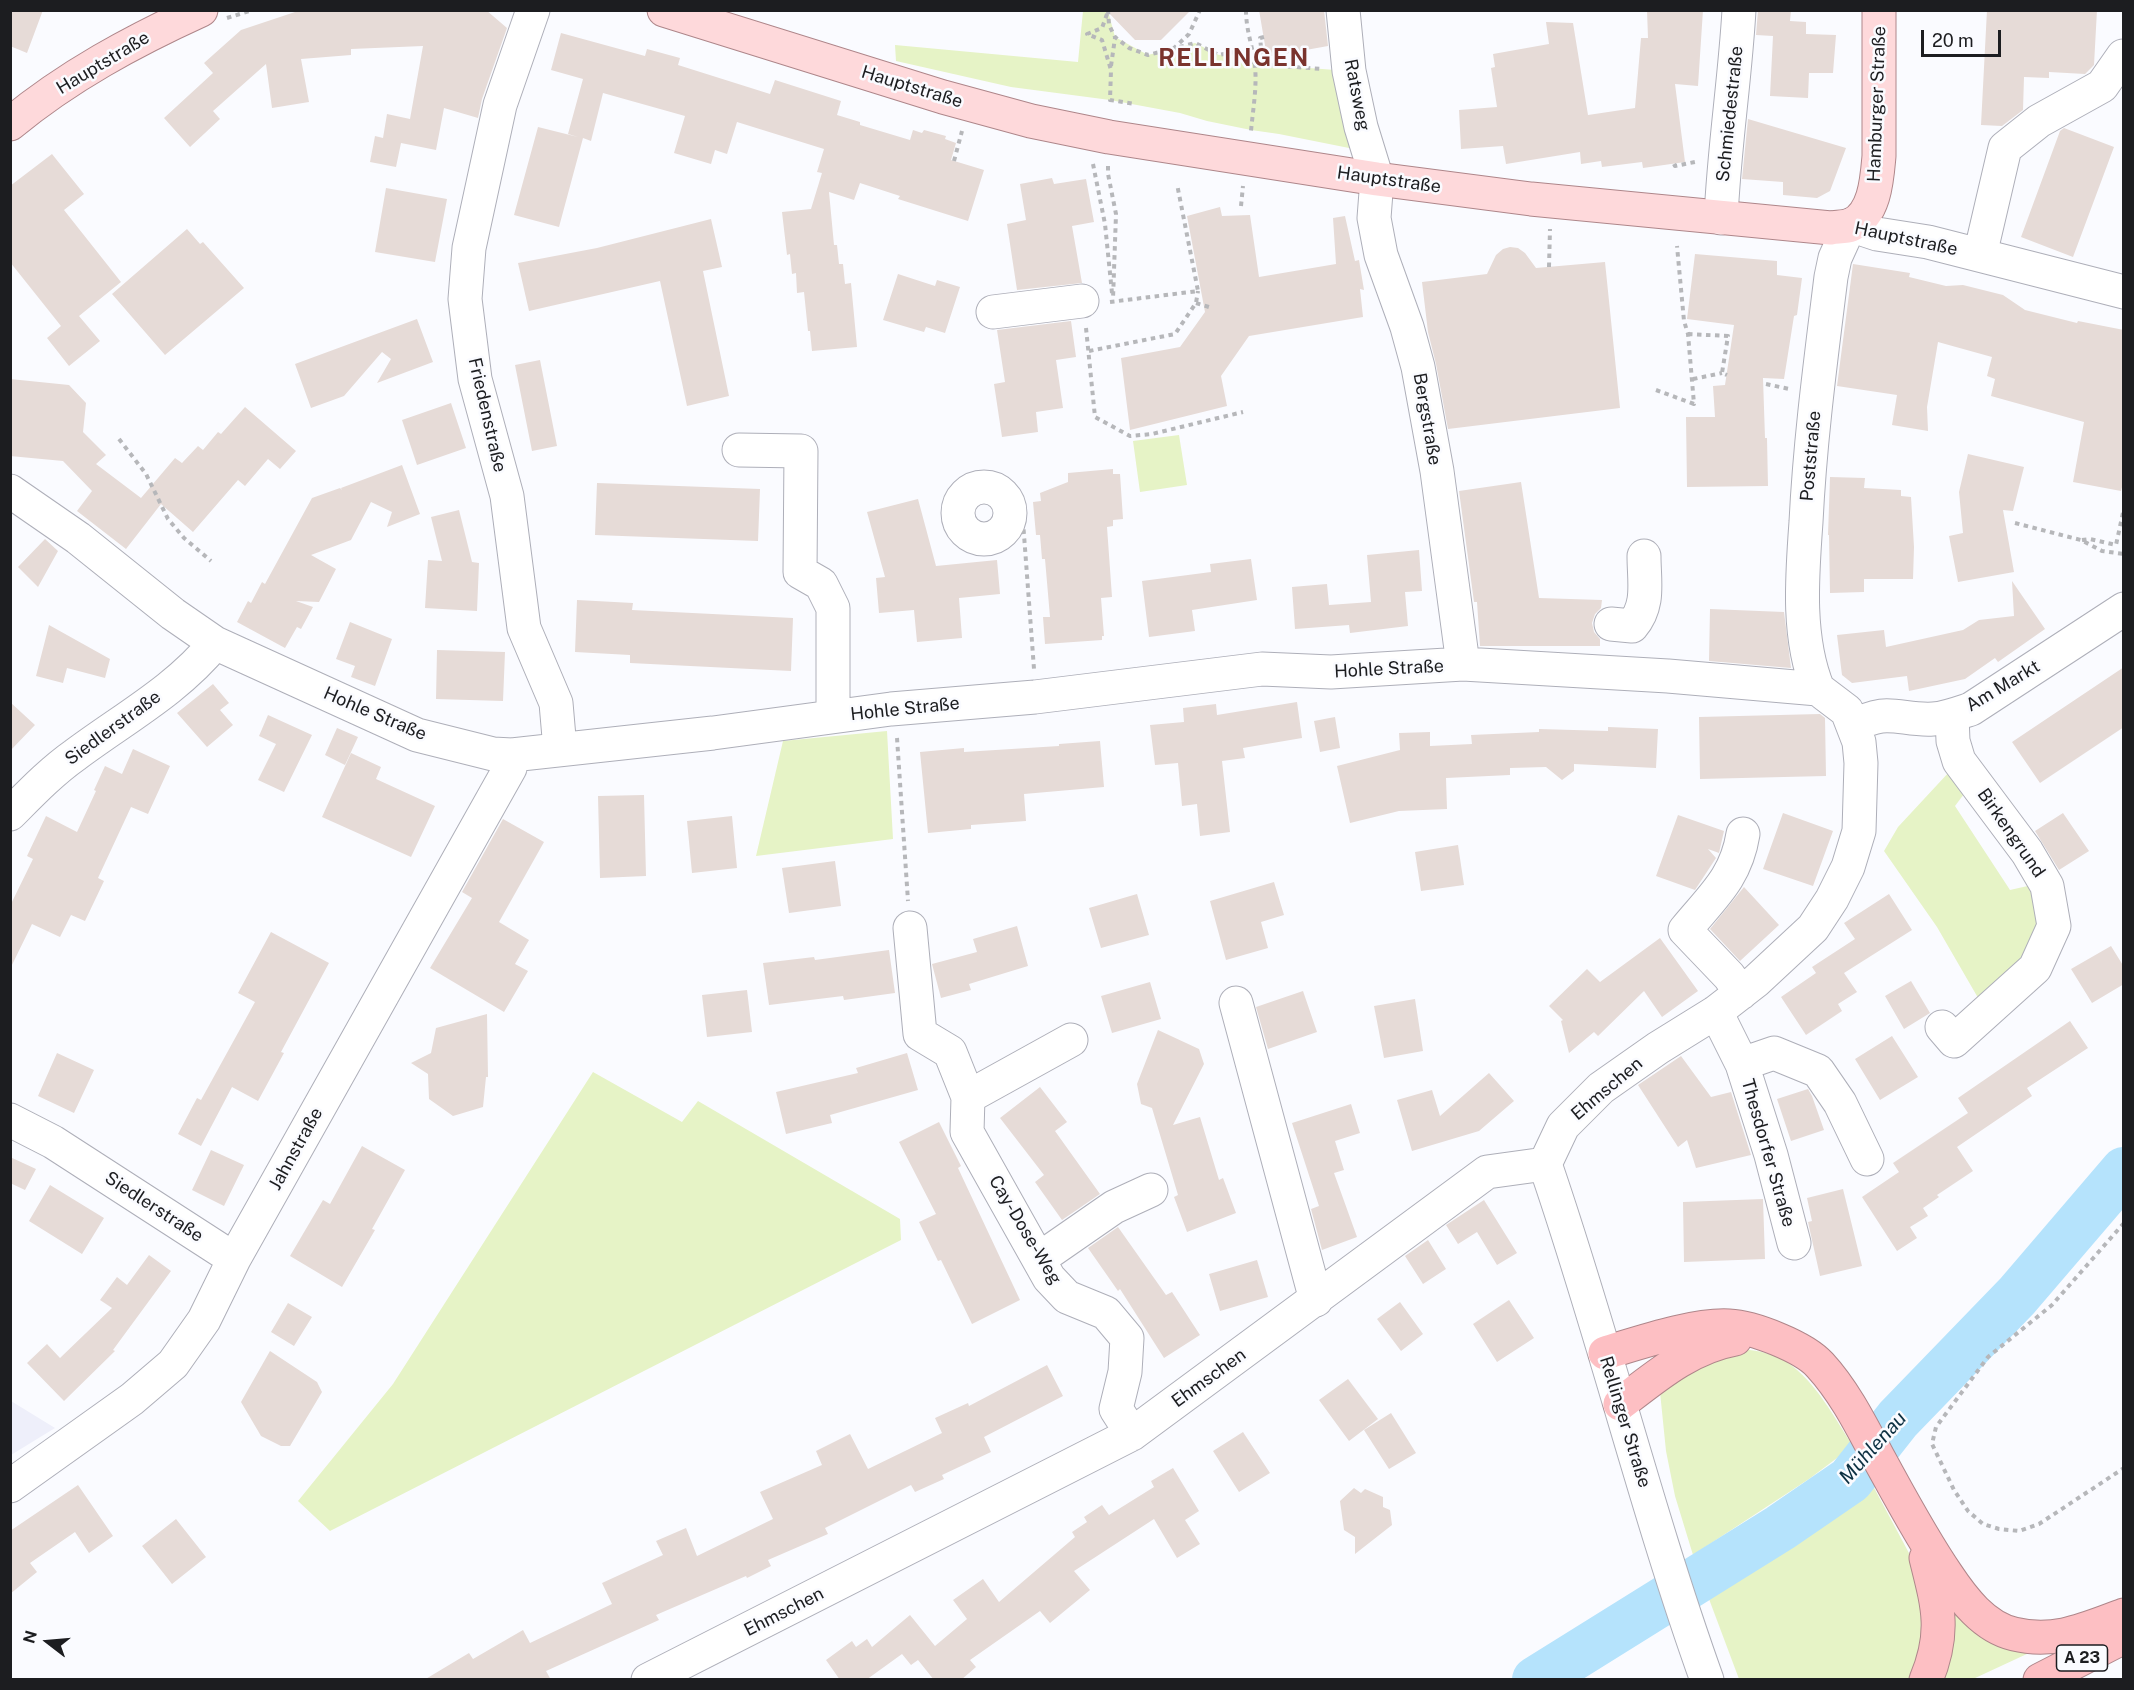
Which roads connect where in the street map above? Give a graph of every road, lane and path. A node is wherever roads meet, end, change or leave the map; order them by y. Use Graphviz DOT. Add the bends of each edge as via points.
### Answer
graph roads {
  1 [pos="201,10"];
  2 [pos="532,10"];
  3 [pos="664,10"];
  4 [pos="1108,10"];
  5 [pos="1200,10"];
  6 [pos="1246,10"];
  7 [pos="1343,10"];
  8 [pos="1739,10"];
  9 [pos="1879,10"];
  10 [pos="156,20"];
  11 [pos="1264,37"];
  12 [pos="1115,38"];
  13 [pos="1172,49"];
  14 [pos="2123,56"];
  15 [pos="1255,64"];
  16 [pos="1263,65"];
  17 [pos="1111,70"];
  18 [pos="1349,70"];
  19 [pos="1135,104"];
  20 [pos="965,122"];
  21 [pos="10,124"];
  22 [pos="1251,126"];
  23 [pos="1092,160"];
  24 [pos="954,161"];
  25 [pos="1108,165"];
  26 [pos="1377,179"];
  27 [pos="1177,184"];
  28 [pos="1241,192"];
  29 [pos="1241,206"];
  30 [pos="1721,218"];
  31 [pos="1850,225"];
  32 [pos="1550,236"];
  33 [pos="1677,246"];
  34 [pos="1980,255"];
  35 [pos="1549,267"];
  36 [pos="1198,291"];
  37 [pos="2124,292"];
  38 [pos="1097,302"];
  39 [pos="1196,303"];
  40 [pos="1209,308"];
  41 [pos="993,312"];
  42 [pos="1688,334"];
  43 [pos="1089,351"];
  44 [pos="1722,373"];
  45 [pos="1727,375"];
  46 [pos="1693,379"];
  47 [pos="1766,384"];
  48 [pos="1656,390"];
  49 [pos="1790,390"];
  50 [pos="1244,412"];
  51 [pos="119,439"];
  52 [pos="739,450"];
  53 [pos="978,483"];
  54 [pos="10,491"];
  55 [pos="2124,507"];
  56 [pos="2015,523"];
  57 [pos="2081,540"];
  58 [pos="2124,554"];
  59 [pos="1644,556"];
  60 [pos="211,561"];
  61 [pos="2124,609"];
  62 [pos="1611,624"];
  63 [pos="215,643"];
  64 [pos="1463,664"];
  65 [pos="1035,676"];
  66 [pos="1818,689"];
  67 [pos="835,716"];
  68 [pos="1952,716"];
  69 [pos="1854,727"];
  70 [pos="897,737"];
  71 [pos="560,749"];
  72 [pos="512,755"];
  73 [pos="10,814"];
  74 [pos="1743,834"];
  75 [pos="910,928"];
  76 [pos="1728,1003"];
  77 [pos="1236,1004"];
  78 [pos="1942,1027"];
  79 [pos="1071,1040"];
  80 [pos="1742,1064"];
  81 [pos="968,1097"];
  82 [pos="10,1120"];
  83 [pos="1867,1159"];
  84 [pos="1545,1164"];
  85 [pos="1151,1190"];
  86 [pos="2124,1222"];
  87 [pos="1794,1243"];
  88 [pos="234,1259"];
  89 [pos="1039,1259"];
  90 [pos="1316,1300"];
  91 [pos="1763,1335"];
  92 [pos="1605,1353"];
  93 [pos="1620,1404"];
  94 [pos="1132,1434"];
  95 [pos="2124,1468"];
  96 [pos="10,1486"];
  97 [pos="1921,1536"];
  98 [pos="2124,1615"];
  99 [pos="2124,1637"];
  100 [pos="1704,1671"];
  101 [pos="648,1680"];
  102 [pos="1926,1680"];
  103 [pos="2040,1680"];
  1 -- 10 [label="main road, Hauptstraße"];
  2 -- 71 [label="street, Friedenstraße" via="500,105 469,248 465,299 475,379 507,496 524,628 556,703"];
  3 -- 26 [label="main road, Hauptstraße" via="1031,121 1120,139"];
  4 -- 12 [label="path"];
  4 -- 17 [label="path" via="1102,28 1088,34 1102,40"];
  5 -- 13 [label="path" via="1189,34"];
  6 -- 15 [label="path" via="1246,29"];
  7 -- 18 [label="street, Ratsweg"];
  8 -- 30 [label="street, Schmiedestraße"];
  9 -- 31 [label="main road, Hamburger Straße" via="1878,174 1865,213"];
  10 -- 21 [label="main road, Hauptstraße"];
  11 -- 16 [label="path" via="1260,38"];
  12 -- 13 [label="path" via="1148,55"];
  12 -- 17 [label="path"];
  13 -- 15 [label="path" via="1195,43 1219,55 1245,53"];
  14 -- 34 [label="street" via="2102,86 2038,121 2005,148"];
  15 -- 16 [label="path"];
  15 -- 22 [label="path"];
  16 -- 18 [label="path"];
  17 -- 19 [label="path" via="1110,100"];
  18 -- 26 [label="street, Ratsweg"];
  20 -- 24 [label="path"];
  23 -- 38 [label="path" via="1104,224"];
  25 -- 38 [label="path" via="1116,214"];
  26 -- 30 [label="main road, Hauptstraße"];
  26 -- 64 [label="street, Bergstraße" via="1374,218 1381,255 1418,367 1437,471"];
  27 -- 36 [label="path"];
  28 -- 29 [label="path"];
  30 -- 31 [label="main road, Hauptstraße" via="1831,228"];
  31 -- 34 [label="street, Hauptstraße"];
  31 -- 66 [label="street, Poststraße" via="1831,277 1809,464 1803,573 1805,628 1806,650"];
  32 -- 35 [label="path"];
  33 -- 42 [label="path"];
  34 -- 37 [label="street, Hauptstraße"];
  36 -- 38 [label="path"];
  36 -- 39 [label="path"];
  38 -- 41 [label="street"];
  38 -- 43 [label="path"];
  39 -- 40 [label="path"];
  39 -- 43 [label="path" via="1175,334"];
  42 -- 44 [label="path" via="1728,336"];
  42 -- 46 [label="path"];
  43 -- 50 [label="path" via="1095,417 1130,436 1153,436"];
  44 -- 45 [label="path"];
  44 -- 46 [label="path"];
  46 -- 48 [label="path" via="1694,404"];
  47 -- 49 [label="path"];
  51 -- 60 [label="path" via="147,474 168,519"];
  52 -- 67 [label="street" via="801,451 801,572 821,584 833,608"];
  53 -- 65 [label="path" via="997,479 1014,489 1022,508"];
  54 -- 63 [label="street, Hohle Straße" via="78,537"];
  55 -- 57 [label="path" via="2116,545"];
  56 -- 57 [label="path"];
  57 -- 58 [label="path" via="2102,551"];
  59 -- 62 [label="street" via="1644,605 1640,616 1632,626"];
  61 -- 68 [label="street, Am Markt" via="1971,709"];
  63 -- 72 [label="street, Hohle Straße" via="417,735"];
  63 -- 73 [label="street, Siedlerstraße" via="188,671 74,756"];
  64 -- 66 [label="street, Hohle Straße"];
  64 -- 67 [label="street, Hohle Straße" via="1331,672 1262,669"];
  66 -- 69 [label="street" via="1847,711"];
  67 -- 71 [label="street, Hohle Straße"];
  68 -- 69 [label="street, Am Markt" via="1932,719 1880,715"];
  68 -- 78 [label="street, Birkengrund" via="1959,761 2027,852 2047,886 2054,926 2035,968 1962,1034 1954,1041"];
  69 -- 76 [label="street" via="1859,742 1861,798 1859,831 1848,867 1813,928"];
  70 -- 75 [label="path"];
  71 -- 72 [label="street, Hohle Straße"];
  72 -- 88 [label="street, Jahnstraße" via="510,768"];
  74 -- 76 [label="street, Thesdorfer Straße" via="1731,874 1685,930 1729,976"];
  75 -- 81 [label="street, Cay-Dose-Weg" via="920,1034 950,1052"];
  76 -- 80 [label="street, Thesdorfer Straße"];
  76 -- 84 [label="street, Ehmschen" via="1601,1088 1563,1126"];
  77 -- 90 [label="street"];
  79 -- 81 [label="street"];
  80 -- 83 [label="street, Thesdorfer Straße" via="1774,1053 1818,1071 1840,1103"];
  80 -- 87 [label="street, Thesdorfer Straße"];
  81 -- 89 [label="street, Cay-Dose-Weg" via="967,1131"];
  82 -- 88 [label="street, Siedlerstraße" via="53,1142"];
  84 -- 90 [label="street, Ehmschen" via="1487,1172"];
  84 -- 92 [label="street, Rellinger Straße"];
  85 -- 89 [label="street" via="1114,1207"];
  86 -- 95 [label="path" via="2052,1305 1988,1357 1936,1427 1932,1444 1968,1511 1983,1524 1999,1529 2019,1531 2039,1524"];
  88 -- 96 [label="street, Jahnstraße" via="204,1320 173,1364 132,1399"];
  89 -- 94 [label="street, Cay-Dose-Weg" via="1049,1278 1067,1297 1106,1313 1127,1338 1125,1372 1116,1409"];
  90 -- 94 [label="street, Ehmschen"];
  91 -- 92 [label="highway" via="1730,1326 1701,1328"];
  91 -- 93 [label="highway" via="1730,1340 1676,1362"];
  91 -- 97 [label="highway" via="1797,1347 1819,1364 1852,1410"];
  92 -- 93 [label="street, Rellinger Straße"];
  93 -- 100 [label="street, Rellinger Straße"];
  94 -- 101 [label="street, Ehmschen"];
  97 -- 98 [label="highway" via="1969,1605 1994,1626 2012,1634 2067,1635"];
  97 -- 102 [label="highway" via="1939,1626"];
  99 -- 103 [label="highway, A 23"];
}
